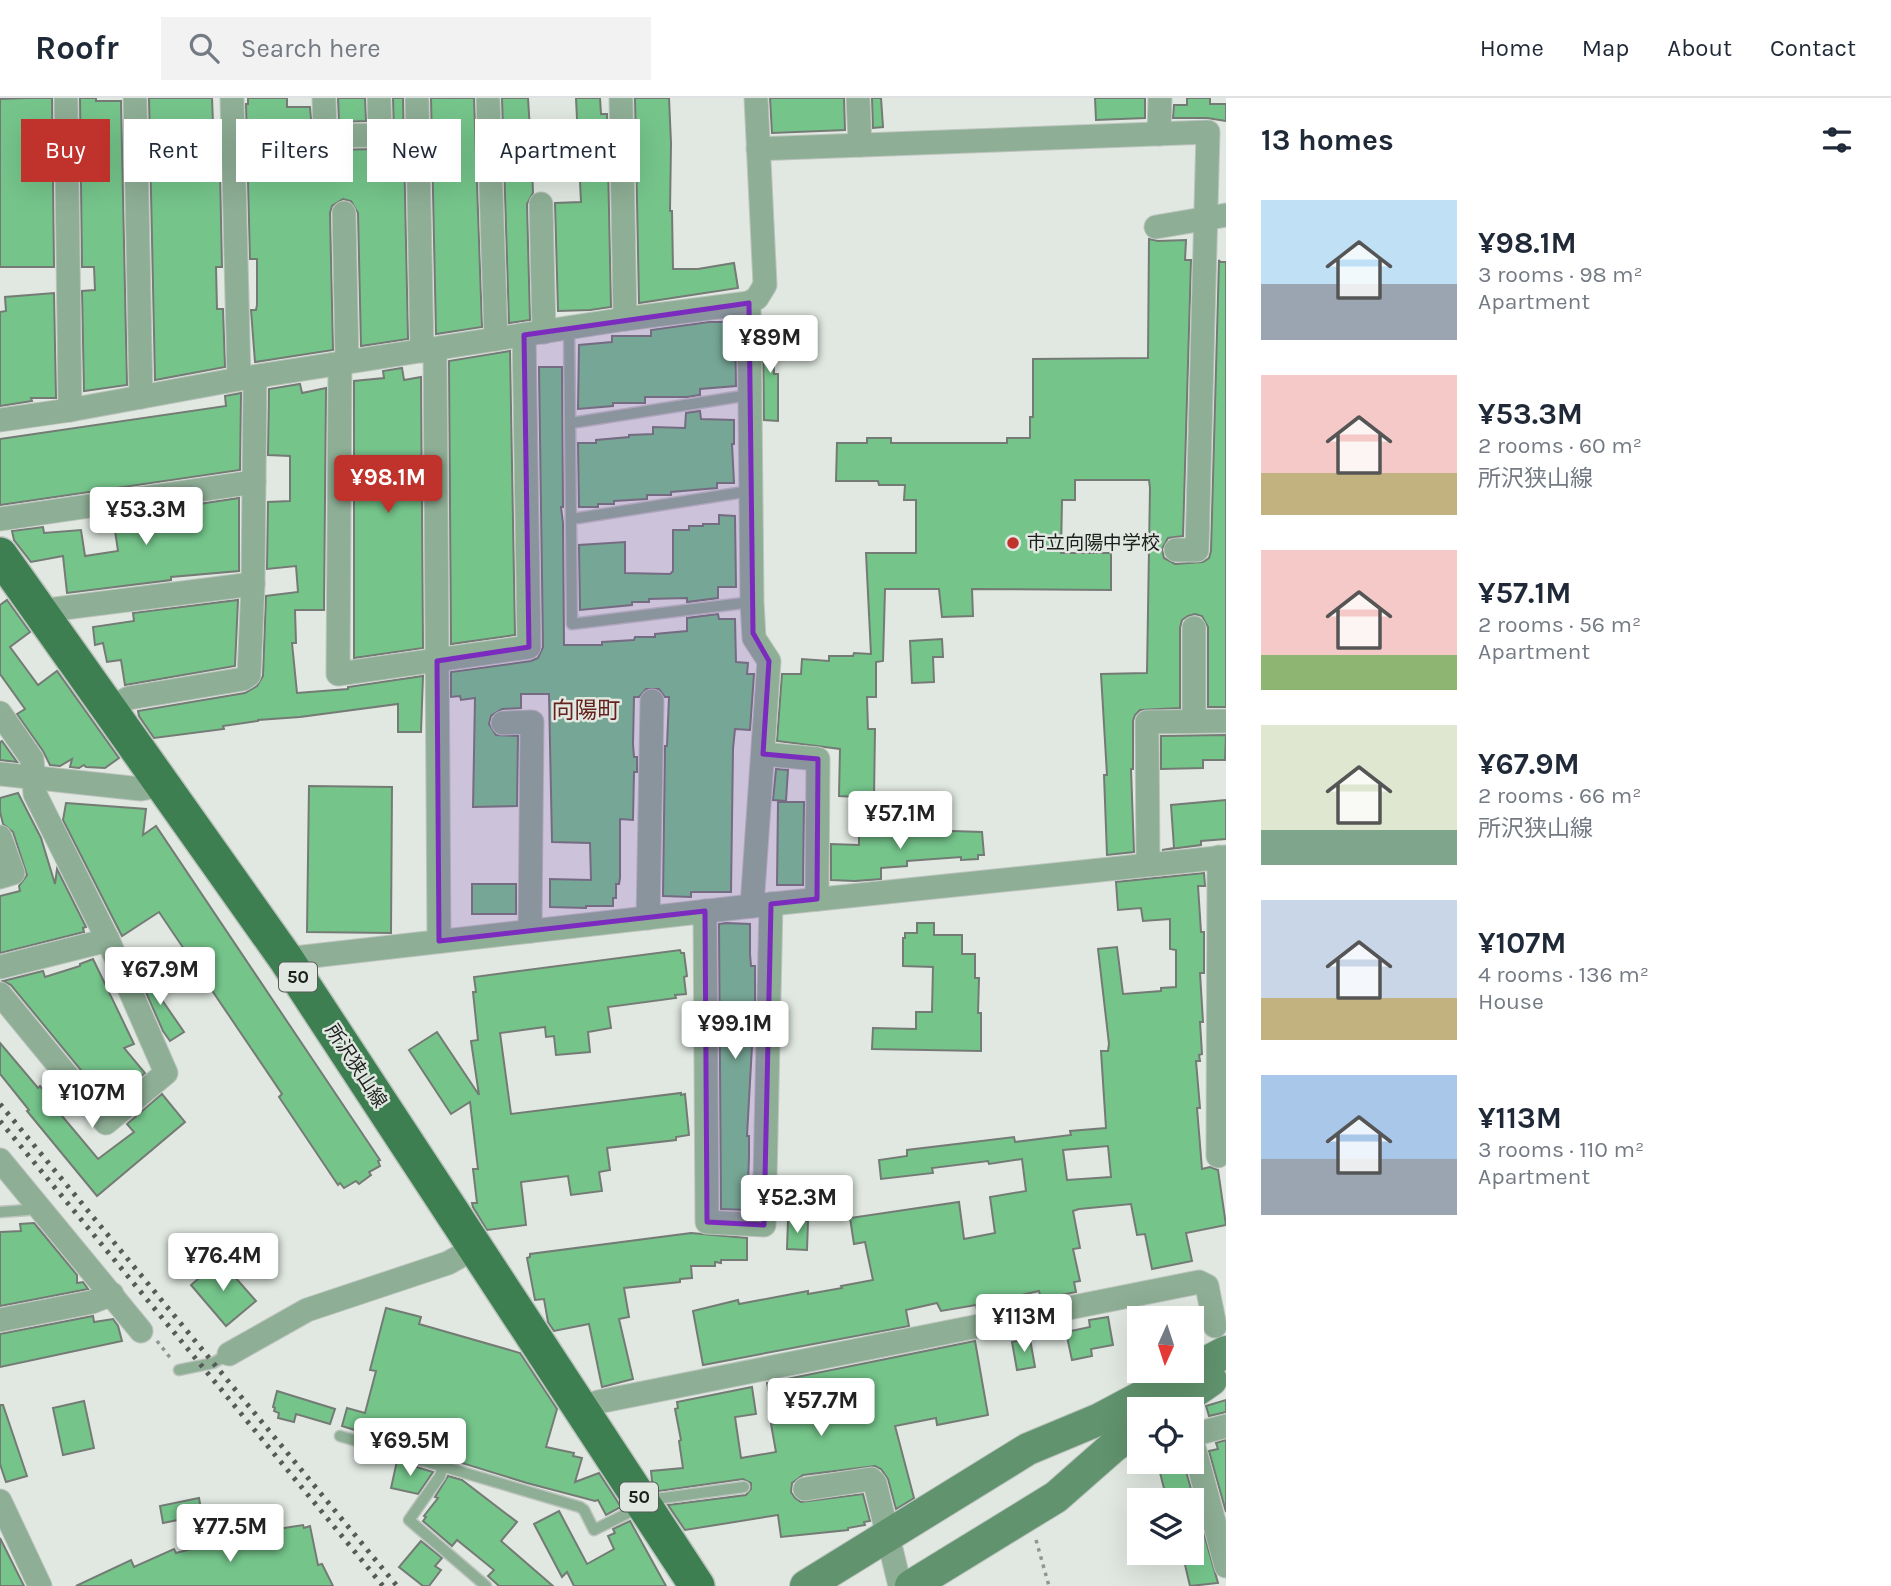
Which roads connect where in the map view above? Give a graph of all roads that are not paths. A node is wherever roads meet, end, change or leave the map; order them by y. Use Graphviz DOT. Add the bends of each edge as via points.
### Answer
graph roads {
  1 [pos="66,98"];
  2 [pos="135,98"];
  3 [pos="232,98"];
  4 [pos="324,98"];
  5 [pos="379,98"];
  6 [pos="417,98"];
  7 [pos="488,98"];
  8 [pos="621,98"];
  9 [pos="756,98"];
  10 [pos="858,98"];
  11 [pos="1160,98"];
  12 [pos="1158,134"];
  13 [pos="860,145"];
  14 [pos="758,149"];
  15 [pos="541,204"];
  16 [pos="344,214"];
  17 [pos="1216,217"];
  18 [pos="1156,227"];
  19 [pos="749,303"];
  20 [pos="625,319"];
  21 [pos="569,328"];
  22 [pos="534,334"];
  23 [pos="496,339"];
  24 [pos="428,350"];
  25 [pos="343,363"];
  26 [pos="247,378"];
  27 [pos="749,395"];
  28 [pos="141,397"];
  29 [pos="70,410"];
  30 [pos="0,420"];
  31 [pos="571,423"];
  32 [pos="254,482"];
  33 [pos="750,491"];
  34 [pos="0,519"];
  35 [pos="572,519"];
  36 [pos="1176,550"];
  37 [pos="0,555"];
  38 [pos="253,584"];
  39 [pos="752,601"];
  40 [pos="40,611"];
  41 [pos="1194,628"];
  42 [pos="437,661"];
  43 [pos="652,701"];
  44 [pos="109,708"];
  45 [pos="0,713"];
  46 [pos="1194,721"];
  47 [pos="1226,721"];
  48 [pos="503,723"];
  49 [pos="762,754"];
  50 [pos="0,774"];
  51 [pos="34,777"];
  52 [pos="163,785"];
  53 [pos="0,837"];
  54 [pos="1223,857"];
  55 [pos="1148,864"];
  56 [pos="0,877"];
  57 [pos="817,899"];
  58 [pos="762,905"];
  59 [pos="705,911"];
  60 [pos="649,918"];
  61 [pos="530,931"];
  62 [pos="108,940"];
  63 [pos="439,941"];
  64 [pos="286,959"];
  65 [pos="0,967"];
  66 [pos="0,994"];
  67 [pos="1218,1156"];
  68 [pos="0,1160"];
  69 [pos="36,1203"];
  70 [pos="0,1212"];
  71 [pos="475,1248"];
  72 [pos="112,1294"];
  73 [pos="0,1321"];
  74 [pos="141,1331"];
  75 [pos="1221,1339"];
  76 [pos="229,1354"];
  77 [pos="179,1370"];
  78 [pos="1226,1370"];
  79 [pos="1187,1397"];
  80 [pos="581,1408"];
  81 [pos="1226,1426"];
  82 [pos="1204,1433"];
  83 [pos="340,1436"];
  84 [pos="1127,1437"];
  85 [pos="443,1467"];
  86 [pos="1202,1474"];
  87 [pos="744,1487"];
  88 [pos="805,1489"];
  89 [pos="0,1501"];
  90 [pos="643,1504"];
  91 [pos="887,1536"];
  92 [pos="1226,1566"];
  93 [pos="40,1586"];
  94 [pos="486,1586"];
  95 [pos="697,1586"];
  96 [pos="806,1586"];
  97 [pos="900,1586"];
  98 [pos="911,1586"];
  1 -- 29 [label="street"];
  2 -- 28 [label="street"];
  3 -- 26 [label="street"];
  4 -- 5 [label="street" via="325,136 380,135"];
  6 -- 24 [label="street"];
  7 -- 23 [label="street"];
  8 -- 20 [label="street"];
  9 -- 14 [label="street"];
  10 -- 13 [label="street"];
  11 -- 12 [label="street"];
  12 -- 13 [label="street"];
  12 -- 17 [label="street" via="1208,132"];
  13 -- 14 [label="street"];
  14 -- 19 [label="street" via="765,285"];
  15 -- 22 [label="street"];
  16 -- 25 [label="street"];
  17 -- 18 [label="street"];
  17 -- 36 [label="street" via="1197,550"];
  19 -- 20 [label="street"];
  19 -- 27 [label="street"];
  20 -- 21 [label="street"];
  21 -- 22 [label="street"];
  21 -- 31 [label="lane"];
  22 -- 23 [label="street"];
  22 -- 42 [label="street" via="529,647"];
  23 -- 24 [label="street"];
  24 -- 25 [label="street"];
  24 -- 42 [label="street"];
  25 -- 26 [label="street"];
  25 -- 42 [label="street" via="338,674"];
  26 -- 28 [label="street"];
  26 -- 32 [label="street"];
  27 -- 31 [label="lane"];
  27 -- 33 [label="street"];
  28 -- 29 [label="street"];
  29 -- 30 [label="street"];
  31 -- 35 [label="lane"];
  32 -- 34 [label="street"];
  32 -- 38 [label="street"];
  33 -- 35 [label="lane"];
  33 -- 39 [label="street"];
  35 -- 39 [label="lane" via="572,624"];
  37 -- 40 [label="main road, 所沢狭山線 / 50"];
  38 -- 40 [label="street"];
  38 -- 44 [label="street" via="247,678 129,698"];
  39 -- 49 [label="street" via="754,638 769,661"];
  40 -- 44 [label="main road, 所沢狭山線 / 50"];
  41 -- 46 [label="street"];
  42 -- 63 [label="street"];
  43 -- 60 [label="street"];
  44 -- 52 [label="main road, 所沢狭山線 / 50"];
  45 -- 51 [label="street" via="32,760"];
  46 -- 47 [label="street"];
  46 -- 55 [label="street" via="1147,722"];
  48 -- 61 [label="street" via="532,722"];
  49 -- 57 [label="street" via="818,759"];
  49 -- 58 [label="street"];
  50 -- 51 [label="street"];
  51 -- 52 [label="street" via="141,789"];
  51 -- 62 [label="street" via="35,794"];
  52 -- 64 [label="main road, 所沢狭山線 / 50"];
  53 -- 56 [label="street" via="13,873"];
  54 -- 55 [label="street"];
  54 -- 67 [label="street"];
  55 -- 57 [label="street"];
  57 -- 58 [label="street"];
  58 -- 59 [label="street"];
  58 -- 59 [label="street" via="764,1226 707,1222"];
  59 -- 60 [label="street"];
  60 -- 61 [label="street"];
  61 -- 63 [label="street"];
  62 -- 65 [label="street"];
  62 -- 66 [label="street" via="166,1073 106,1123"];
  63 -- 64 [label="street"];
  64 -- 71 [label="main road, 所沢狭山線 / 50"];
  68 -- 69 [label="street"];
  69 -- 70 [label="lane" via="27,1210"];
  69 -- 72 [label="street"];
  71 -- 76 [label="street" via="448,1262 307,1310"];
  71 -- 80 [label="main road, 所沢狭山線 / 50"];
  72 -- 73 [label="street"];
  72 -- 74 [label="street"];
  75 -- 80 [label="street" via="1207,1286 1199,1282"];
  75 -- 91 [label="street" via="1100,1419 1028,1449"];
  76 -- 77 [label="lane" via="213,1363"];
  78 -- 79 [label="street"];
  80 -- 90 [label="main road, 所沢狭山線 / 50"];
  81 -- 82 [label="street"];
  83 -- 85 [label="lane"];
  84 -- 98 [label="street" via="1056,1497"];
  85 -- 90 [label="lane" via="580,1507 594,1530"];
  85 -- 94 [label="lane" via="410,1520"];
  86 -- 92 [label="street"];
  87 -- 90 [label="lane"];
  88 -- 91 [label="street" via="871,1479"];
  89 -- 93 [label="street"];
  90 -- 95 [label="main road, 所沢狭山線 / 50"];
  91 -- 96 [label="street"];
  91 -- 97 [label="street"];
}
